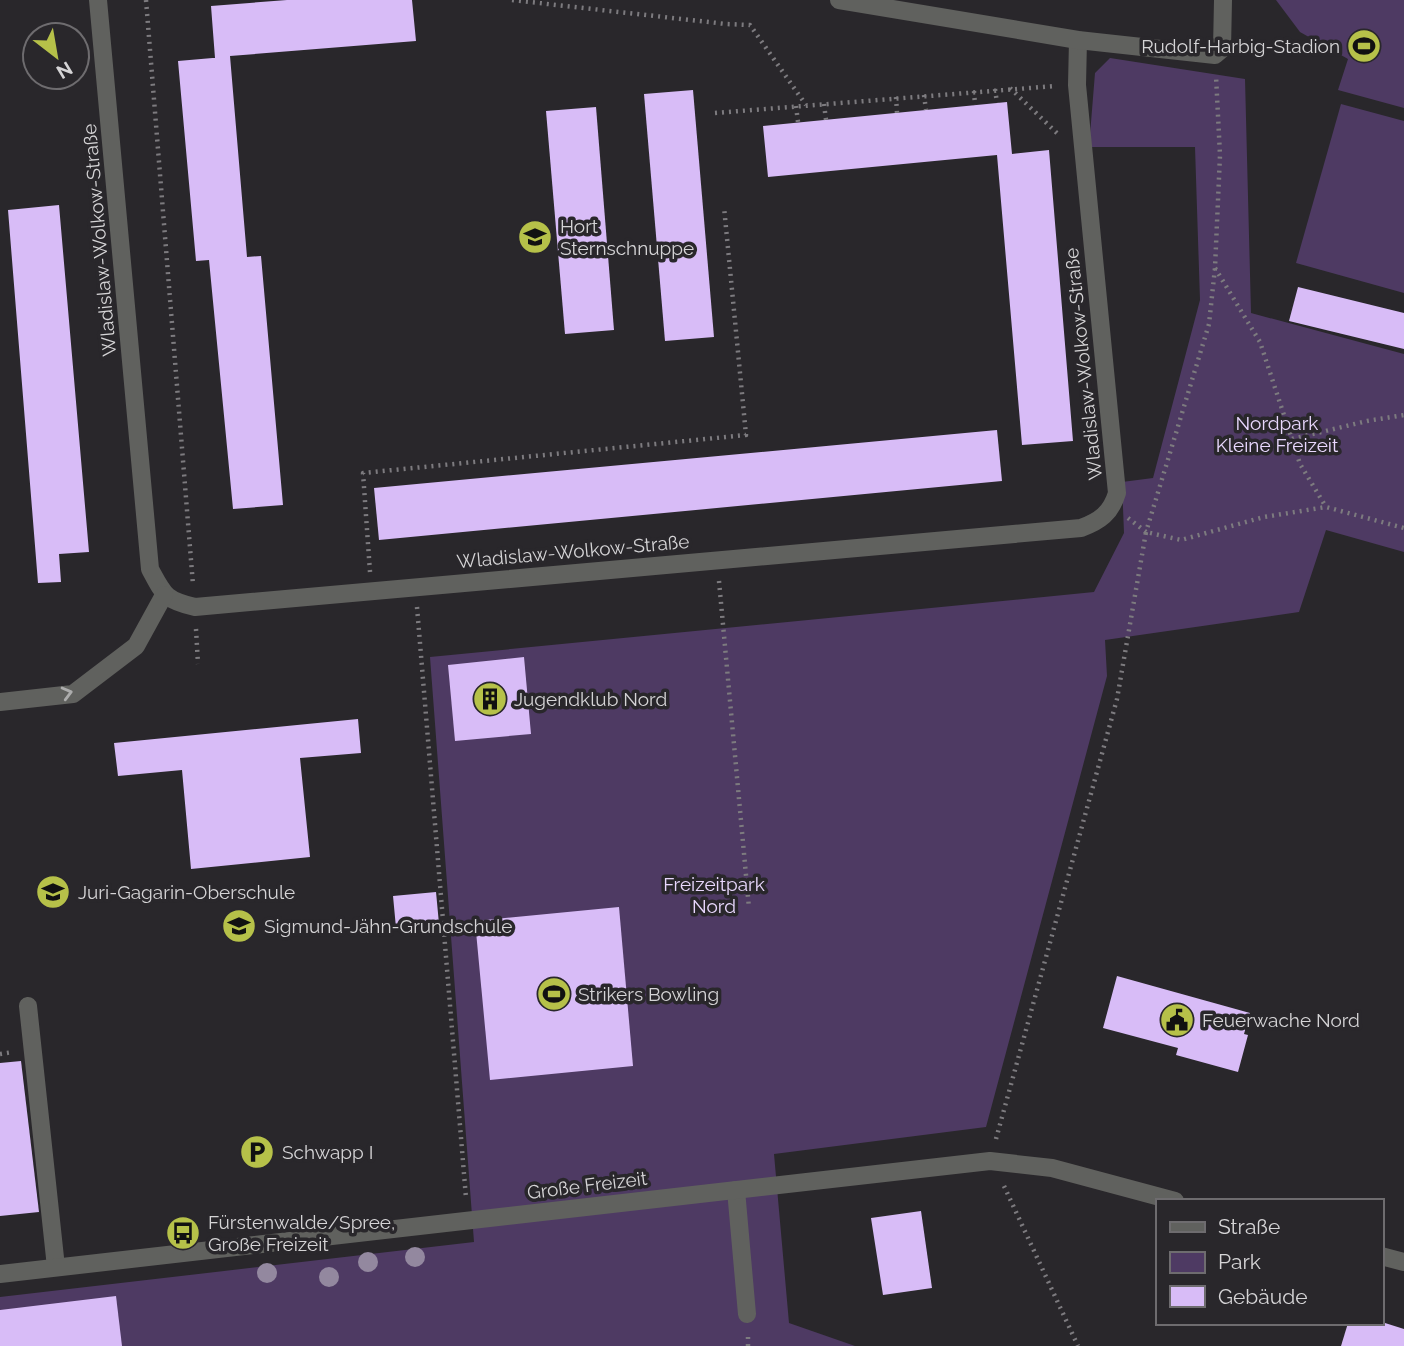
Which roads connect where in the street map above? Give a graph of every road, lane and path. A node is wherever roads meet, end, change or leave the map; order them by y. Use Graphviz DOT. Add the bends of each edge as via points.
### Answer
graph roads {
  1 [pos="97,0"];
  2 [pos="146,0"];
  3 [pos="512,0"];
  4 [pos="839,0"];
  5 [pos="1223,0"];
  6 [pos="1078,40"];
  7 [pos="1219,52"];
  8 [pos="1077,85"];
  9 [pos="1010,88"];
  10 [pos="995,89"];
  11 [pos="974,91"];
  12 [pos="924,95"];
  13 [pos="896,97"];
  14 [pos="997,103"];
  15 [pos="824,104"];
  16 [pos="975,105"];
  17 [pos="796,106"];
  18 [pos="807,106"];
  19 [pos="926,110"];
  20 [pos="715,113"];
  21 [pos="897,113"];
  22 [pos="826,120"];
  23 [pos="798,122"];
  24 [pos="1070,144"];
  25 [pos="724,207"];
  26 [pos="1215,268"];
  27 [pos="1404,415"];
  28 [pos="1292,439"];
  29 [pos="1113,506"];
  30 [pos="1325,508"];
  31 [pos="1404,528"];
  32 [pos="1146,532"];
  33 [pos="717,559"];
  34 [pos="416,586"];
  35 [pos="372,590"];
  36 [pos="164,595"];
  37 [pos="195,607"];
  38 [pos="198,664"];
  39 [pos="0,702"];
  40 [pos="749,908"];
  41 [pos="28,1006"];
  42 [pos="990,1161"];
  43 [pos="736,1190"];
  44 [pos="1168,1199"];
  45 [pos="468,1220"];
  46 [pos="1383,1257"];
  47 [pos="1404,1262"];
  48 [pos="56,1267"];
  49 [pos="0,1274"];
  50 [pos="747,1314"];
  51 [pos="1078,1346"];
  1 -- 36 [label="street, Wladislaw-Wolkow-Straße" via="150,569"];
  2 -- 37 [label="path"];
  3 -- 18 [label="path" via="750,25"];
  4 -- 6 [label="street"];
  5 -- 7 [label="street"];
  6 -- 7 [label="street"];
  6 -- 8 [label="street, Wladislaw-Wolkow-Straße"];
  7 -- 26 [label="path"];
  8 -- 9 [label="path"];
  8 -- 29 [label="street, Wladislaw-Wolkow-Straße" via="1117,493"];
  9 -- 10 [label="path"];
  9 -- 24 [label="path"];
  10 -- 11 [label="path"];
  10 -- 14 [label="path"];
  11 -- 12 [label="path"];
  11 -- 16 [label="path"];
  12 -- 13 [label="path"];
  12 -- 19 [label="path"];
  13 -- 15 [label="path"];
  13 -- 21 [label="path"];
  15 -- 18 [label="path"];
  15 -- 22 [label="path"];
  17 -- 18 [label="path"];
  17 -- 20 [label="path"];
  17 -- 23 [label="path"];
  25 -- 35 [label="path" via="746,435 363,473"];
  26 -- 28 [label="path" via="1260,341"];
  26 -- 32 [label="path" via="1209,324"];
  27 -- 28 [label="path"];
  28 -- 30 [label="path" via="1300,464"];
  29 -- 32 [label="path"];
  29 -- 33 [label="street, Wladislaw-Wolkow-Straße" via="1100,520 1081,528"];
  30 -- 31 [label="path"];
  30 -- 32 [label="path" via="1264,517 1181,540"];
  32 -- 42 [label="path" via="1117,699"];
  33 -- 34 [label="street, Wladislaw-Wolkow-Straße"];
  33 -- 40 [label="path"];
  34 -- 35 [label="street, Wladislaw-Wolkow-Straße"];
  34 -- 45 [label="path"];
  35 -- 37 [label="street, Wladislaw-Wolkow-Straße"];
  36 -- 37 [label="street, Wladislaw-Wolkow-Straße"];
  39 -- 36 [label="street, one-way" via="73,694 136,646"];
  37 -- 38 [label="path"];
  41 -- 48 [label="street"];
  42 -- 43 [label="street, Große Freizeit"];
  42 -- 44 [label="street, Große Freizeit" via="1052,1168"];
  42 -- 51 [label="path"];
  43 -- 45 [label="street, Große Freizeit"];
  43 -- 50 [label="street"];
  45 -- 48 [label="street, Große Freizeit"];
  46 -- 47 [label="street"];
  48 -- 49 [label="street, Große Freizeit"];
}
